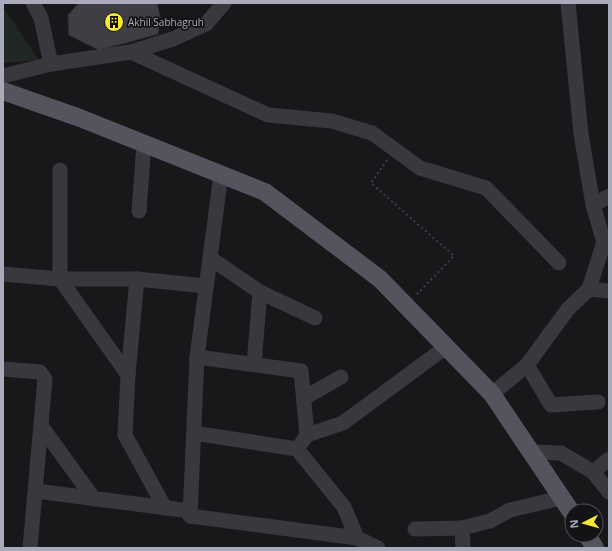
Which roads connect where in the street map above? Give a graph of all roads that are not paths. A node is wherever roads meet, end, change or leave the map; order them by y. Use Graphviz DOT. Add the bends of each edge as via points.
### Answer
graph roads {
  1 [pos="33,3"];
  2 [pos="224,3"];
  3 [pos="568,3"];
  4 [pos="131,52"];
  5 [pos="51,64"];
  6 [pos="3,76"];
  7 [pos="3,91"];
  8 [pos="144,144"];
  9 [pos="60,170"];
  10 [pos="221,174"];
  11 [pos="609,196"];
  12 [pos="593,205"];
  13 [pos="139,211"];
  14 [pos="210,258"];
  15 [pos="559,263"];
  16 [pos="3,274"];
  17 [pos="60,279"];
  18 [pos="137,280"];
  19 [pos="206,286"];
  20 [pos="589,289"];
  21 [pos="609,291"];
  22 [pos="260,292"];
  23 [pos="315,318"];
  24 [pos="446,347"];
  25 [pos="197,357"];
  26 [pos="254,364"];
  27 [pos="528,365"];
  28 [pos="3,369"];
  29 [pos="128,375"];
  30 [pos="342,377"];
  31 [pos="492,394"];
  32 [pos="304,398"];
  33 [pos="598,402"];
  34 [pos="41,426"];
  35 [pos="194,433"];
  36 [pos="307,435"];
  37 [pos="297,449"];
  38 [pos="531,452"];
  39 [pos="609,459"];
  40 [pos="593,472"];
  41 [pos="36,491"];
  42 [pos="609,492"];
  43 [pos="561,498"];
  44 [pos="94,499"];
  45 [pos="565,503"];
  46 [pos="165,508"];
  47 [pos="190,511"];
  48 [pos="462,528"];
  49 [pos="415,529"];
  50 [pos="357,538"];
  51 [pos="30,548"];
  52 [pos="378,548"];
  53 [pos="463,548"];
  1 -- 5 [label="street" via="41,18"];
  2 -- 4 [label="street" via="206,24 174,39"];
  3 -- 12 [label="street" via="581,134"];
  4 -- 5 [label="street"];
  4 -- 15 [label="street" via="268,115 332,121 372,133 420,168 486,188"];
  5 -- 6 [label="street"];
  7 -- 8 [label="main road"];
  8 -- 10 [label="main road"];
  8 -- 13 [label="street"];
  9 -- 17 [label="street"];
  10 -- 14 [label="street"];
  10 -- 24 [label="main road" via="265,192 380,279"];
  11 -- 12 [label="street"];
  12 -- 20 [label="street" via="604,242"];
  14 -- 19 [label="street"];
  14 -- 22 [label="street"];
  16 -- 17 [label="street"];
  17 -- 18 [label="street"];
  17 -- 29 [label="street"];
  18 -- 19 [label="street"];
  18 -- 29 [label="street"];
  19 -- 25 [label="street"];
  20 -- 21 [label="street"];
  20 -- 27 [label="street" via="568,309"];
  22 -- 23 [label="street"];
  22 -- 26 [label="street"];
  24 -- 31 [label="main road"];
  24 -- 36 [label="street" via="343,423"];
  25 -- 26 [label="street"];
  25 -- 35 [label="street"];
  26 -- 32 [label="street" via="301,371"];
  27 -- 31 [label="street"];
  27 -- 33 [label="street" via="552,405"];
  28 -- 34 [label="street" via="40,372 46,379"];
  29 -- 46 [label="street" via="126,435"];
  30 -- 32 [label="street"];
  31 -- 38 [label="main road"];
  32 -- 36 [label="street"];
  34 -- 41 [label="street"];
  34 -- 44 [label="street"];
  35 -- 37 [label="street"];
  35 -- 47 [label="street"];
  36 -- 37 [label="street"];
  37 -- 50 [label="street" via="344,507"];
  38 -- 40 [label="street" via="561,452"];
  38 -- 43 [label="main road"];
  39 -- 40 [label="street"];
  40 -- 42 [label="street"];
  41 -- 44 [label="street"];
  41 -- 51 [label="street"];
  43 -- 45 [label="main road"];
  43 -- 48 [label="street" via="510,510 490,522"];
  44 -- 46 [label="street"];
  46 -- 47 [label="street"];
  47 -- 50 [label="street" via="190,516"];
  48 -- 49 [label="street"];
  48 -- 53 [label="street"];
  50 -- 52 [label="street"];
}
